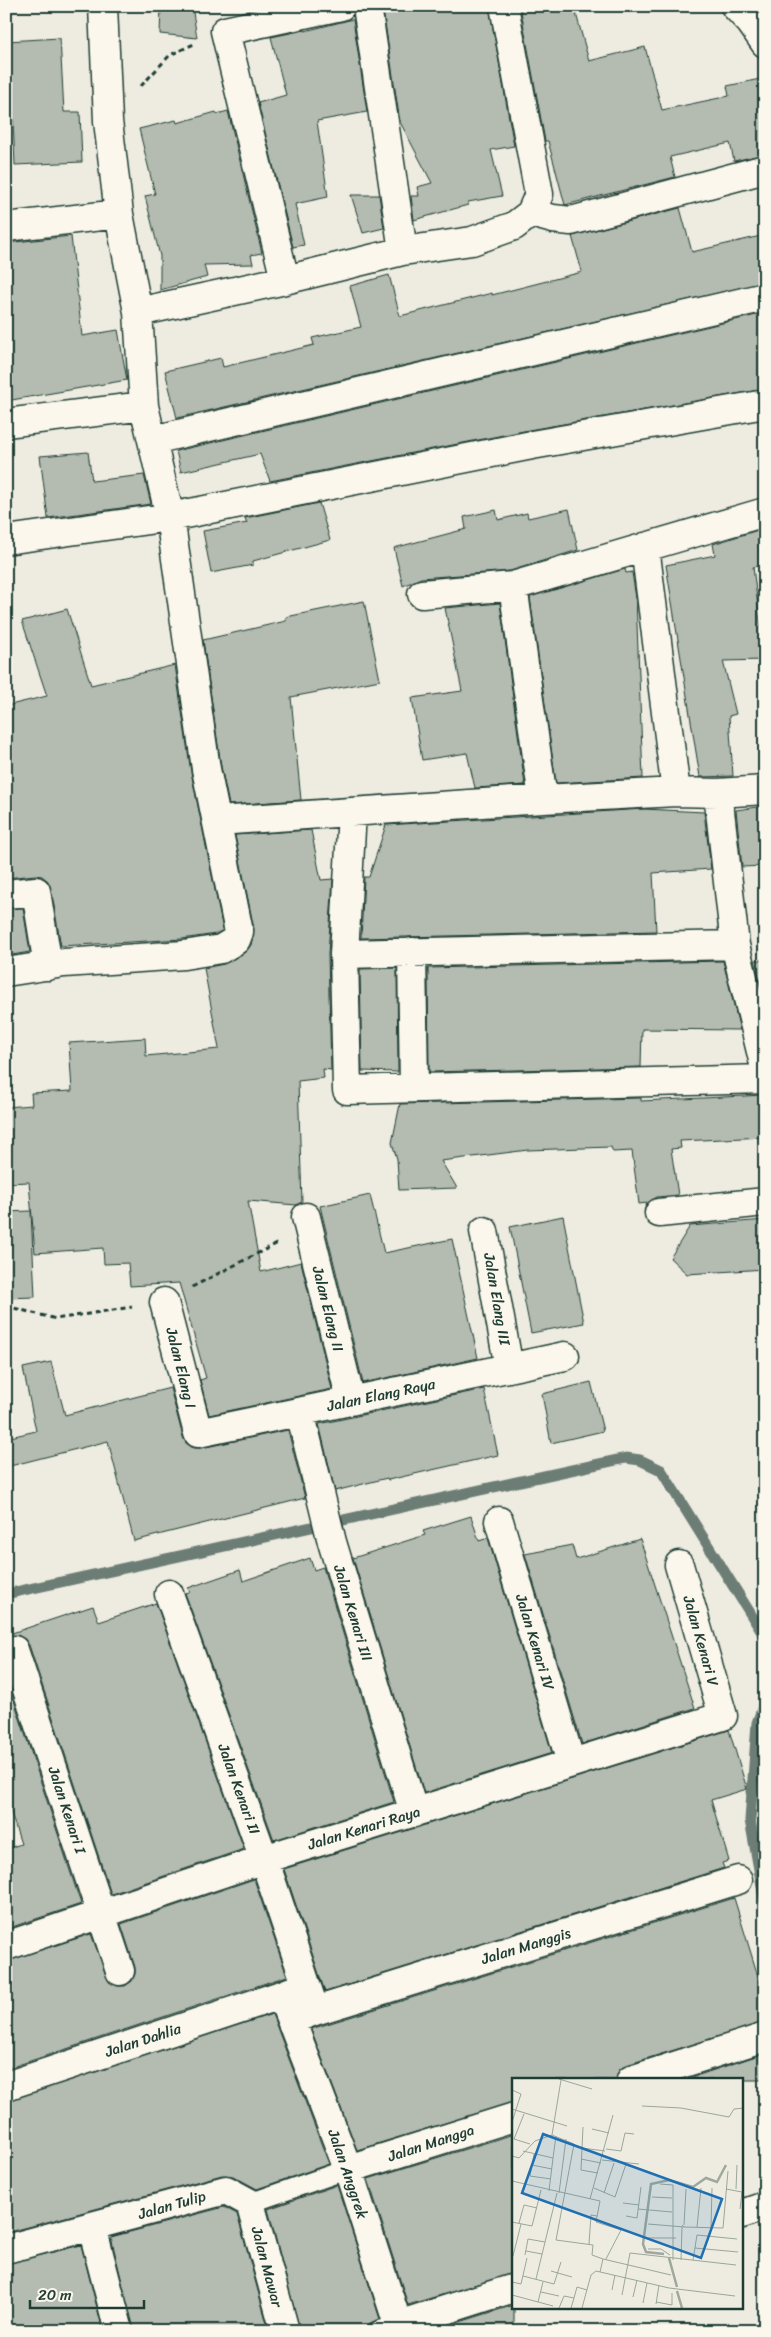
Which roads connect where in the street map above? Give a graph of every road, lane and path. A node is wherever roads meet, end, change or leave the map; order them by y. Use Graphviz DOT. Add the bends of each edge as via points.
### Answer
graph roads {
  1 [pos="103,6"];
  2 [pos="341,6"];
  3 [pos="366,6"];
  4 [pos="504,6"];
  5 [pos="735,6"];
  6 [pos="225,31"];
  7 [pos="765,43"];
  8 [pos="108,121"];
  9 [pos="765,169"];
  10 [pos="531,213"];
  11 [pos="119,214"];
  12 [pos="6,227"];
  13 [pos="403,251"];
  14 [pos="284,280"];
  15 [pos="765,297"];
  16 [pos="138,312"];
  17 [pos="765,404"];
  18 [pos="144,406"];
  19 [pos="6,422"];
  20 [pos="154,440"];
  21 [pos="765,512"];
  22 [pos="170,518"];
  23 [pos="6,540"];
  24 [pos="645,547"];
  25 [pos="513,586"];
  26 [pos="422,594"];
  27 [pos="765,790"];
  28 [pos="676,792"];
  29 [pos="718,793"];
  30 [pos="543,799"];
  31 [pos="352,812"];
  32 [pos="217,821"];
  33 [pos="6,894"];
  34 [pos="735,945"];
  35 [pos="412,952"];
  36 [pos="344,954"];
  37 [pos="48,966"];
  38 [pos="6,972"];
  39 [pos="765,1068"];
  40 [pos="765,1079"];
  41 [pos="414,1088"];
  42 [pos="765,1202"];
  43 [pos="659,1213"];
  44 [pos="306,1217"];
  45 [pos="484,1231"];
  46 [pos="164,1302"];
  47 [pos="564,1356"];
  48 [pos="509,1368"];
  49 [pos="351,1401"];
  50 [pos="300,1412"];
  51 [pos="198,1434"];
  52 [pos="499,1521"];
  53 [pos="679,1565"];
  54 [pos="169,1594"];
  55 [pos="14,1650"];
  56 [pos="723,1716"];
  57 [pos="571,1763"];
  58 [pos="414,1812"];
  59 [pos="264,1858"];
  60 [pos="738,1880"];
  61 [pos="101,1914"];
  62 [pos="6,1946"];
  63 [pos="120,1971"];
  64 [pos="293,1990"];
  65 [pos="303,2016"];
  66 [pos="765,2037"];
  67 [pos="637,2078"];
  68 [pos="6,2086"];
  69 [pos="512,2118"];
  70 [pos="348,2169"];
  71 [pos="250,2203"];
  72 [pos="765,2206"];
  73 [pos="744,2213"];
  74 [pos="92,2227"];
  75 [pos="6,2249"];
  76 [pos="512,2289"];
  77 [pos="392,2329"];
  78 [pos="119,2331"];
  79 [pos="285,2331"];
  1 -- 8 [label="street"];
  2 -- 6 [label="street"];
  3 -- 13 [label="street"];
  4 -- 10 [label="street" via="540,194"];
  5 -- 7 [label="street"];
  6 -- 8 [label="path" via="170,54"];
  6 -- 14 [label="street"];
  8 -- 11 [label="street"];
  9 -- 10 [label="street" via="571,221"];
  10 -- 13 [label="street" via="514,226 472,241"];
  11 -- 12 [label="street"];
  11 -- 16 [label="street"];
  13 -- 14 [label="street"];
  14 -- 16 [label="street"];
  15 -- 20 [label="street"];
  16 -- 18 [label="street"];
  17 -- 22 [label="street" via="532,445"];
  18 -- 19 [label="street"];
  18 -- 20 [label="street"];
  20 -- 22 [label="street"];
  21 -- 24 [label="street"];
  22 -- 23 [label="street"];
  22 -- 32 [label="street" via="206,769"];
  24 -- 25 [label="street"];
  24 -- 28 [label="street"];
  25 -- 26 [label="street"];
  25 -- 30 [label="street"];
  27 -- 29 [label="street"];
  28 -- 29 [label="street"];
  28 -- 30 [label="street"];
  29 -- 34 [label="street"];
  30 -- 31 [label="street"];
  31 -- 32 [label="street"];
  31 -- 36 [label="street"];
  32 -- 37 [label="street" via="239,932 236,940 221,950"];
  33 -- 37 [label="street" via="36,891"];
  34 -- 35 [label="street"];
  34 -- 39 [label="street"];
  35 -- 36 [label="street"];
  35 -- 41 [label="street"];
  36 -- 41 [label="street" via="347,1090"];
  37 -- 38 [label="street"];
  40 -- 41 [label="street"];
  42 -- 43 [label="street"];
  44 -- 49 [label="street, Jalan Elang II"];
  45 -- 48 [label="street, Jalan Elang III"];
  46 -- 51 [label="street, Jalan Elang I"];
  47 -- 48 [label="street, Jalan Elang Raya"];
  48 -- 49 [label="street, Jalan Elang Raya"];
  49 -- 50 [label="street, Jalan Elang Raya"];
  50 -- 51 [label="street, Jalan Elang Raya"];
  50 -- 58 [label="street, Jalan Kenari III" via="332,1542"];
  52 -- 57 [label="street, Jalan Kenari IV"];
  53 -- 56 [label="street, Jalan Kenari V"];
  54 -- 59 [label="street, Jalan Kenari II"];
  55 -- 61 [label="street, Jalan Kenari I"];
  56 -- 57 [label="street, Jalan Kenari Raya"];
  57 -- 58 [label="street, Jalan Kenari Raya"];
  58 -- 59 [label="street, Jalan Kenari Raya"];
  59 -- 61 [label="street, Jalan Kenari Raya"];
  59 -- 64 [label="street, Jalan Kenari II"];
  60 -- 65 [label="street, Jalan Manggis"];
  61 -- 62 [label="street, Jalan Kenari Raya"];
  61 -- 63 [label="street, Jalan Kenari I"];
  64 -- 65 [label="street, Jalan Anggrek"];
  64 -- 68 [label="street, Jalan Dahlia"];
  65 -- 70 [label="street, Jalan Anggrek"];
  66 -- 67 [label="street"];
  69 -- 70 [label="street, Jalan Mangga"];
  70 -- 71 [label="lane"];
  70 -- 77 [label="street, Jalan Anggrek"];
  71 -- 74 [label="street, Jalan Tulip" via="226,2190"];
  71 -- 79 [label="street, Jalan Mawar"];
  72 -- 73 [label="street"];
  74 -- 75 [label="street, Jalan Tulip"];
  74 -- 78 [label="street"];
  76 -- 77 [label="street"];
}
